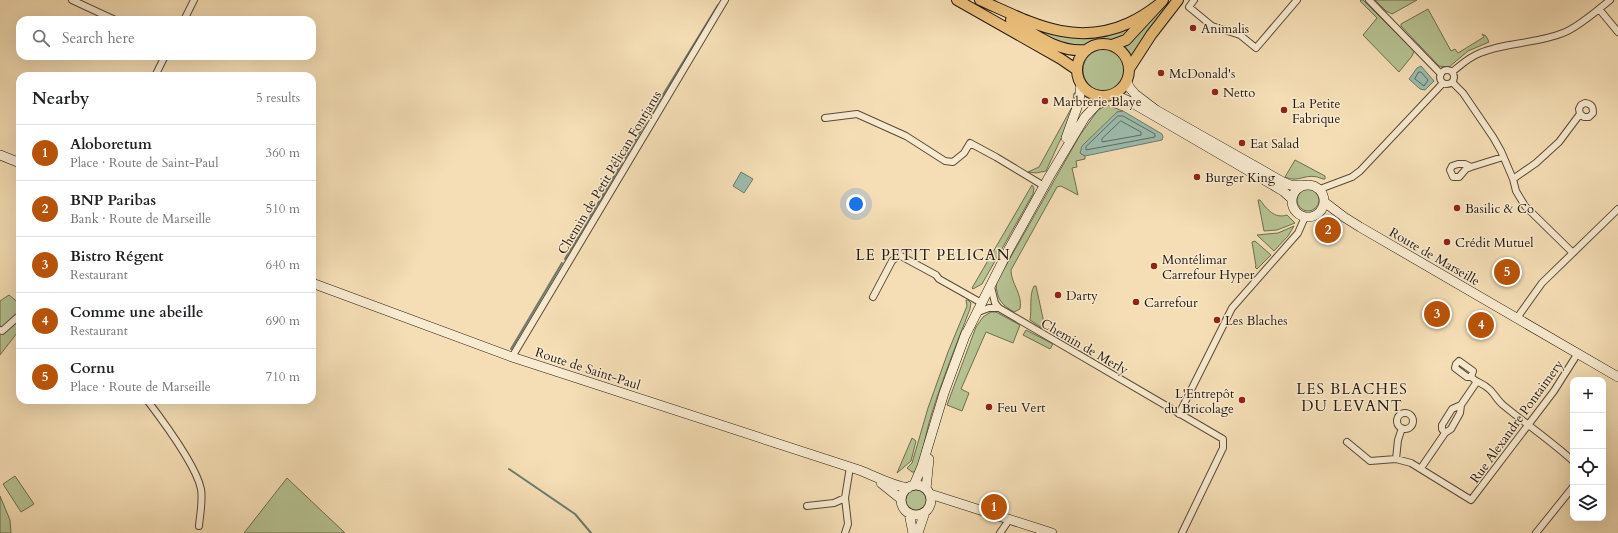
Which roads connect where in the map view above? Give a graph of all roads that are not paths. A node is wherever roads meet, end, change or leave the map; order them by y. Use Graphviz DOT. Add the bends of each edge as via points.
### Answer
graph roads {
  1 [pos="72,0"];
  2 [pos="194,0"];
  3 [pos="717,0"];
  4 [pos="957,0"];
  5 [pos="979,0"];
  6 [pos="1172,0"];
  7 [pos="1178,0"];
  8 [pos="1194,0"];
  9 [pos="1297,0"];
  10 [pos="1369,0"];
  11 [pos="1610,0"];
  12 [pos="724,2"];
  13 [pos="1161,3"];
  14 [pos="1599,9"];
  15 [pos="106,16"];
  16 [pos="186,16"];
  17 [pos="1618,32"];
  18 [pos="1151,35"];
  19 [pos="1112,45"];
  20 [pos="1086,50"];
  21 [pos="163,60"];
  22 [pos="1129,69"];
  23 [pos="1077,70"];
  24 [pos="157,72"];
  25 [pos="1452,72"];
  26 [pos="1441,74"];
  27 [pos="1127,80"];
  28 [pos="1452,82"];
  29 [pos="1443,83"];
  30 [pos="1081,84"];
  31 [pos="1109,95"];
  32 [pos="1580,114"];
  33 [pos="825,118"];
  34 [pos="0,155"];
  35 [pos="1503,157"];
  36 [pos="16,162"];
  37 [pos="1471,167"];
  38 [pos="1049,177"];
  39 [pos="1513,179"];
  40 [pos="1302,185"];
  41 [pos="1044,186"];
  42 [pos="1320,189"];
  43 [pos="1292,199"];
  44 [pos="1324,203"];
  45 [pos="1319,212"];
  46 [pos="1617,212"];
  47 [pos="1306,217"];
  48 [pos="1344,217"];
  49 [pos="1009,249"];
  50 [pos="1573,254"];
  51 [pos="316,284"];
  52 [pos="991,287"];
  53 [pos="872,297"];
  54 [pos="978,301"];
  55 [pos="999,308"];
  56 [pos="978,312"];
  57 [pos="16,318"];
  58 [pos="1517,318"];
  59 [pos="1,330"];
  60 [pos="964,338"];
  61 [pos="1578,353"];
  62 [pos="512,357"];
  63 [pos="1471,377"];
  64 [pos="1618,377"];
  65 [pos="1476,383"];
  66 [pos="151,404"];
  67 [pos="1179,414"];
  68 [pos="1528,425"];
  69 [pos="1402,428"];
  70 [pos="931,439"];
  71 [pos="1347,442"];
  72 [pos="1570,458"];
  73 [pos="1396,459"];
  74 [pos="1421,468"];
  75 [pos="854,469"];
  76 [pos="911,486"];
  77 [pos="1570,491"];
  78 [pos="928,492"];
  79 [pos="845,498"];
  80 [pos="901,499"];
  81 [pos="960,504"];
  82 [pos="807,506"];
  83 [pos="928,510"];
  84 [pos="909,513"];
  85 [pos="1009,520"];
  86 [pos="199,526"];
  87 [pos="845,533"];
  88 [pos="913,533"];
  89 [pos="918,533"];
  90 [pos="1000,533"];
  91 [pos="1052,533"];
  92 [pos="1182,533"];
  93 [pos="1536,533"];
  1 -- 15 [label="street"];
  2 -- 16 [label="street"];
  3 -- 12 [label="street"];
  4 -- 23 [label="main road"];
  5 -- 13 [label="main road" via="1047,29 1083,34 1117,28 1141,17"];
  5 -- 20 [label="main road" via="1055,46 1076,51"];
  6 -- 18 [label="main road"];
  7 -- 18 [label="main road"];
  8 -- 9 [label="street" via="1189,7 1212,26 1240,35 1256,48"];
  10 -- 26 [label="street"];
  11 -- 14 [label="street"];
  12 -- 62 [label="street, Chemin de Petit Pélican Fontjarus"];
  13 -- 19 [label="main road" via="1126,40"];
  14 -- 17 [label="street"];
  14 -- 25 [label="street" via="1565,33 1479,53"];
  18 -- 22 [label="main road"];
  19 -- 20 [label="main road" via="1098,44"];
  19 -- 22 [label="main road" via="1124,55"];
  20 -- 23 [label="main road" via="1080,57"];
  21 -- 24 [label="street"];
  22 -- 27 [label="main road"];
  23 -- 30 [label="main road"];
  25 -- 26 [label="street" via="1447,70"];
  25 -- 28 [label="street"];
  26 -- 29 [label="street"];
  27 -- 31 [label="main road"];
  27 -- 40 [label="main road" via="1135,94 1156,110 1280,181 1290,185"];
  28 -- 29 [label="street"];
  28 -- 35 [label="street" via="1463,93 1493,137"];
  29 -- 42 [label="street" via="1352,177"];
  30 -- 31 [label="main road" via="1091,93"];
  30 -- 38 [label="main road" via="1075,116"];
  31 -- 38 [label="main road" via="1085,117"];
  31 -- 43 [label="main road" via="1129,101 1283,191"];
  32 -- 39 [label="street" via="1560,142"];
  33 -- 41 [label="street" via="857,114 906,136 945,161 953,162 964,153 970,143"];
  34 -- 36 [label="main road"];
  35 -- 37 [label="street"];
  35 -- 39 [label="street"];
  38 -- 41 [label="main road"];
  39 -- 50 [label="street" via="1516,191 1525,206"];
  40 -- 42 [label="main road" via="1311,184"];
  40 -- 43 [label="main road" via="1294,192"];
  41 -- 49 [label="main road"];
  42 -- 44 [label="main road"];
  43 -- 47 [label="main road" via="1295,210"];
  44 -- 45 [label="main road"];
  44 -- 48 [label="main road"];
  45 -- 47 [label="main road"];
  45 -- 48 [label="main road"];
  46 -- 50 [label="street"];
  47 -- 67 [label="street" via="1298,233 1232,308"];
  48 -- 58 [label="main road, Route de Marseille"];
  49 -- 52 [label="main road"];
  49 -- 54 [label="main road" via="991,274"];
  50 -- 58 [label="street" via="1542,283"];
  51 -- 62 [label="main road, Route de Saint-Paul"];
  52 -- 55 [label="street"];
  52 -- 56 [label="main road"];
  53 -- 54 [label="street" via="892,260 899,255"];
  54 -- 60 [label="main road"];
  55 -- 56 [label="street"];
  55 -- 67 [label="street, Chemin de Merly"];
  56 -- 60 [label="main road"];
  57 -- 59 [label="street"];
  58 -- 61 [label="main road, Route de Marseille"];
  60 -- 70 [label="main road"];
  61 -- 64 [label="main road, Route de Marseille"];
  61 -- 68 [label="street, Rue Alexandre Pontaimery"];
  62 -- 75 [label="main road, Route de Saint-Paul"];
  63 -- 65 [label="street"];
  65 -- 68 [label="street" via="1489,389 1501,403"];
  65 -- 74 [label="street" via="1461,405 1460,413 1450,429"];
  66 -- 86 [label="street" via="184,454 200,484 202,500"];
  67 -- 92 [label="street, Chemin de Merly" via="1223,439 1224,442"];
  68 -- 72 [label="street"];
  68 -- 74 [label="street, Rue Alexandre Pontaimery" via="1470,500"];
  69 -- 73 [label="street"];
  70 -- 76 [label="main road"];
  70 -- 78 [label="main road"];
  71 -- 73 [label="street" via="1370,461"];
  73 -- 74 [label="street"];
  75 -- 76 [label="main road, Route de Saint-Paul" via="892,484"];
  75 -- 79 [label="street"];
  75 -- 80 [label="main road, Route de Saint-Paul" via="878,481"];
  76 -- 78 [label="main road" via="920,486"];
  76 -- 80 [label="main road" via="903,493"];
  77 -- 93 [label="street"];
  78 -- 81 [label="main road"];
  78 -- 83 [label="main road" via="932,501"];
  79 -- 82 [label="street" via="834,503"];
  79 -- 87 [label="street" via="848,524"];
  80 -- 84 [label="main road" via="902,506"];
  81 -- 83 [label="main road" via="942,504"];
  81 -- 85 [label="main road"];
  83 -- 84 [label="main road" via="919,515"];
  83 -- 89 [label="main road"];
  84 -- 88 [label="main road"];
  85 -- 90 [label="street"];
  85 -- 91 [label="main road"];
}
